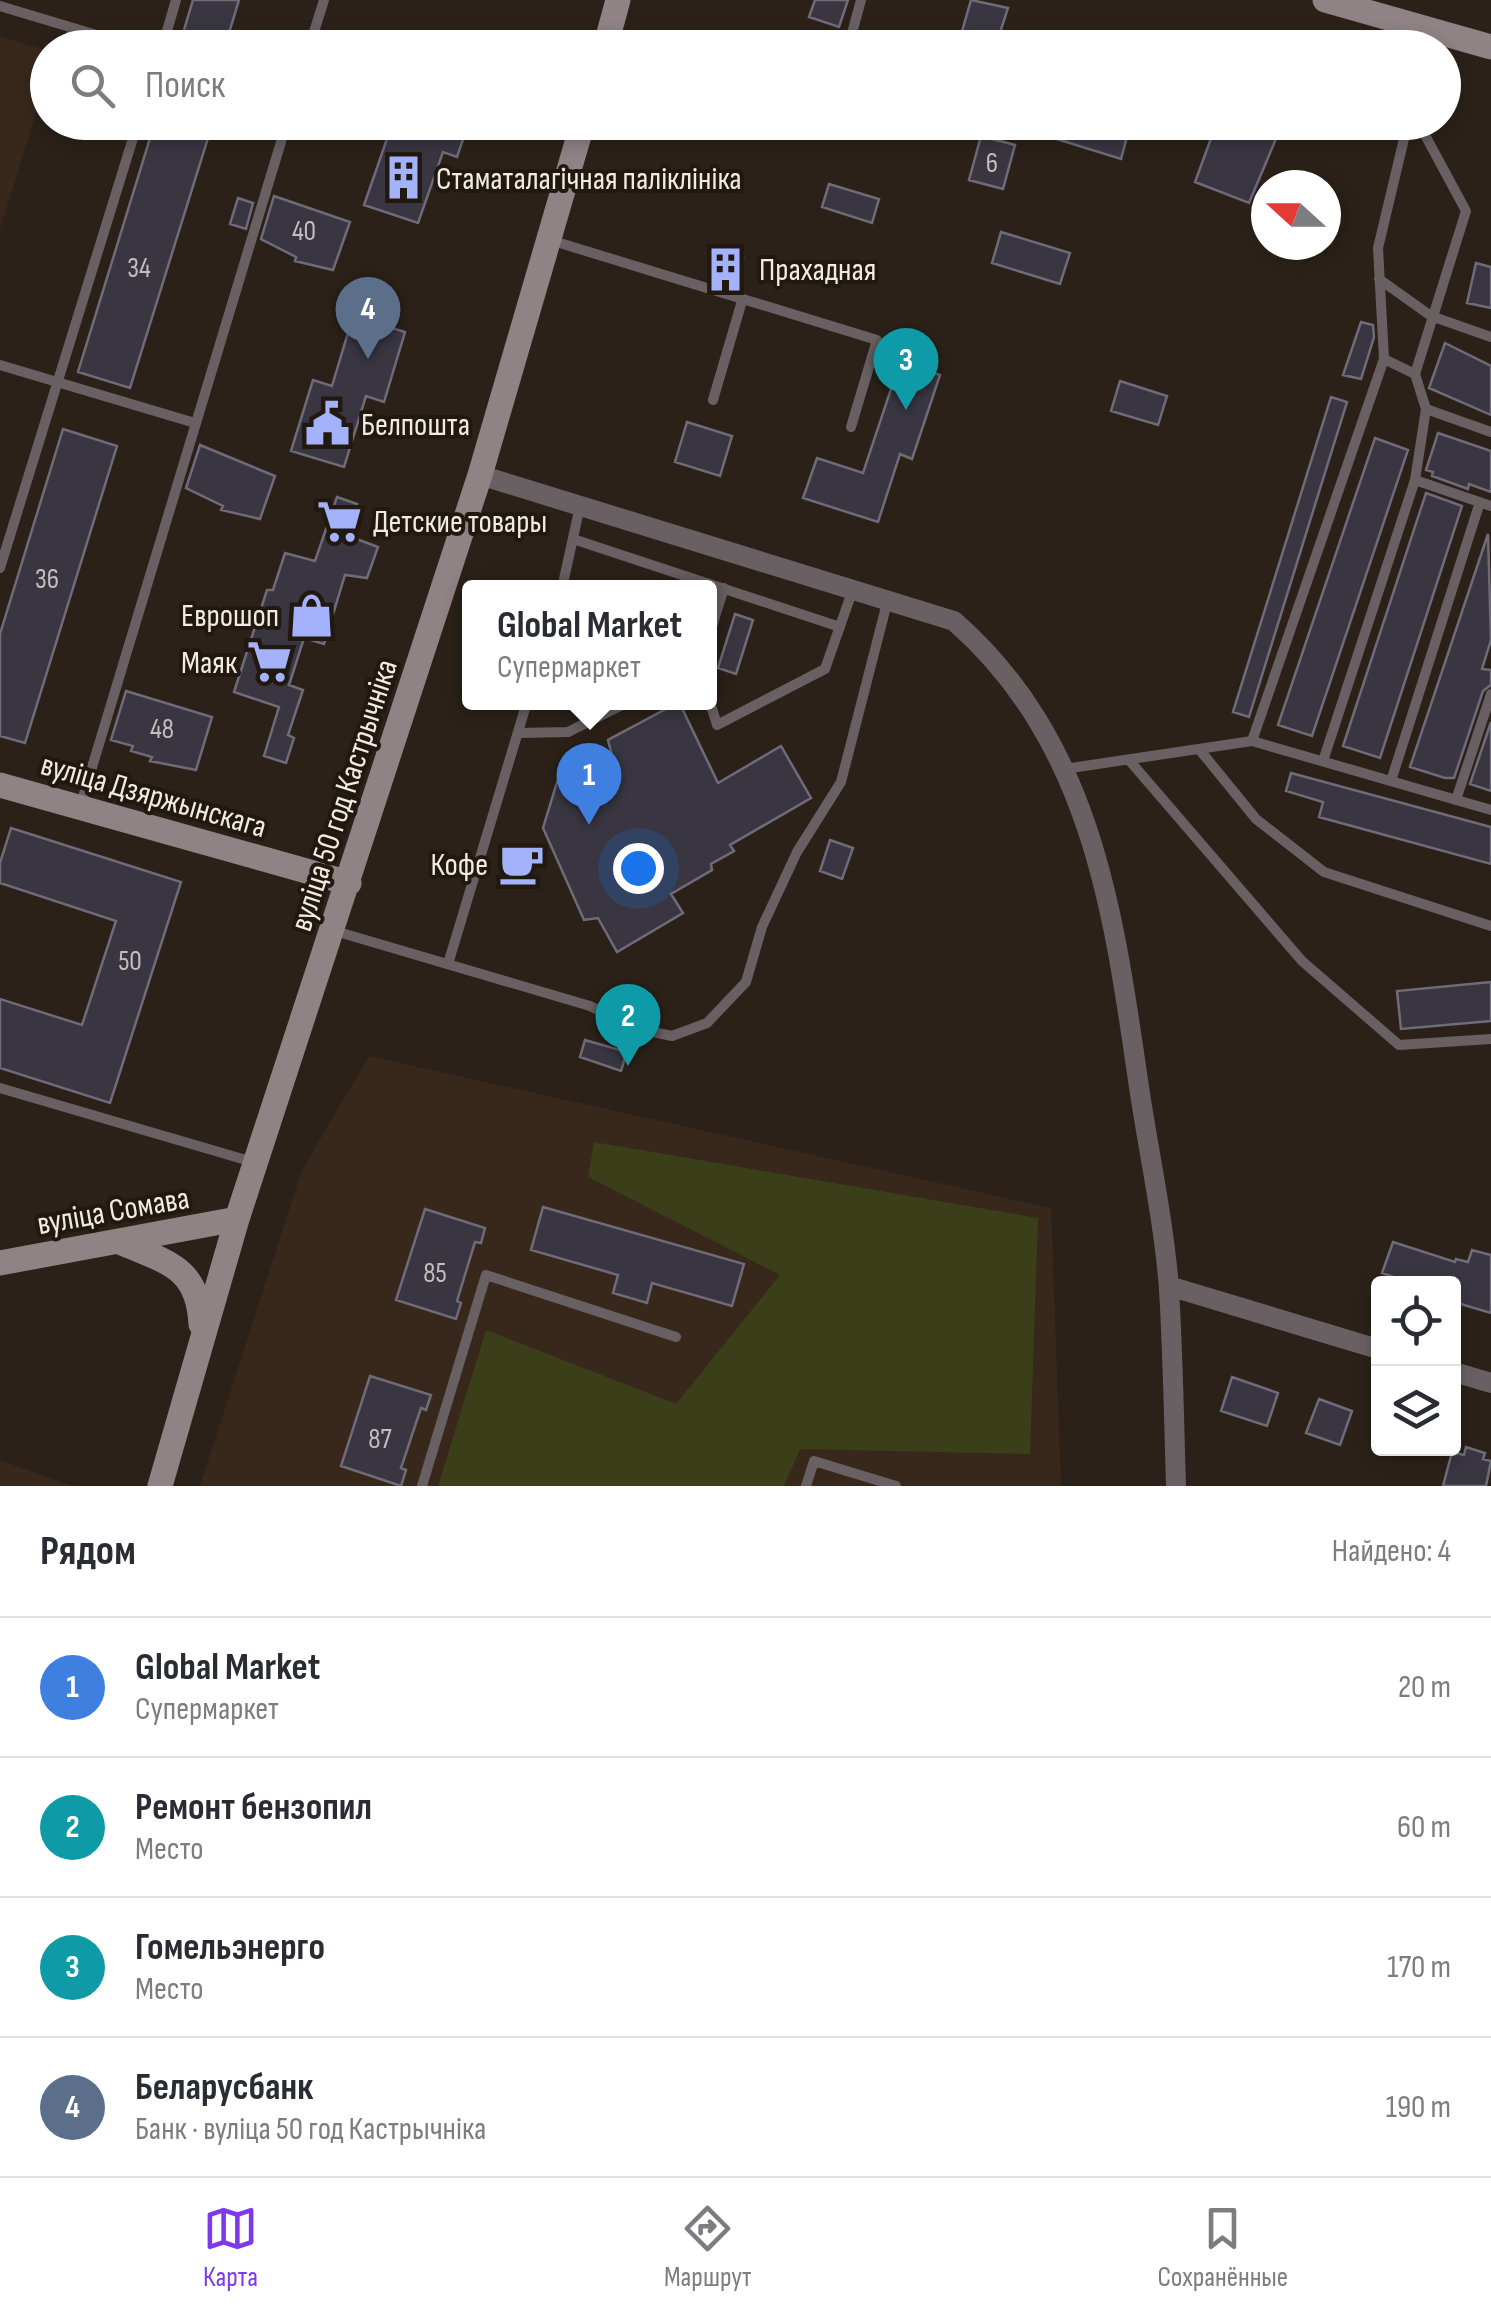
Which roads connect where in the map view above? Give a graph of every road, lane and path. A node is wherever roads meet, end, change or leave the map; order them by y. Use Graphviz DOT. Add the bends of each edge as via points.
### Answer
graph roads {
  1 [pos="176,0"];
  2 [pos="324,0"];
  3 [pos="618,0"];
  4 [pos="862,0"];
  5 [pos="1325,0"];
  6 [pos="0,6"];
  7 [pos="1389,9"];
  8 [pos="80,30"];
  9 [pos="167,30"];
  10 [pos="315,30"];
  11 [pos="609,30"];
  12 [pos="853,30"];
  13 [pos="1417,30"];
  14 [pos="1461,42"];
  15 [pos="1491,46"];
  16 [pos="132,140"];
  17 [pos="282,140"];
  18 [pos="578,140"];
  19 [pos="1404,140"];
  20 [pos="1428,140"];
  21 [pos="548,240"];
  22 [pos="1379,279"];
  23 [pos="742,301"];
  24 [pos="1430,316"];
  25 [pos="1491,337"];
  26 [pos="1384,359"];
  27 [pos="0,365"];
  28 [pos="1414,374"];
  29 [pos="57,380"];
  30 [pos="713,400"];
  31 [pos="1426,409"];
  32 [pos="196,424"];
  33 [pos="851,427"];
  34 [pos="1491,432"];
  35 [pos="480,474"];
  36 [pos="1415,480"];
  37 [pos="1485,504"];
  38 [pos="580,506"];
  39 [pos="576,540"];
  40 [pos="0,568"];
  41 [pos="564,580"];
  42 [pos="699,580"];
  43 [pos="717,586"];
  44 [pos="724,588"];
  45 [pos="852,592"];
  46 [pos="887,603"];
  47 [pos="717,610"];
  48 [pos="840,627"];
  49 [pos="1491,694"];
  50 [pos="525,710"];
  51 [pos="612,710"];
  52 [pos="712,710"];
  53 [pos="518,733"];
  54 [pos="1252,740"];
  55 [pos="1199,749"];
  56 [pos="1128,760"];
  57 [pos="1323,761"];
  58 [pos="1064,769"];
  59 [pos="1391,781"];
  60 [pos="0,785"];
  61 [pos="1456,800"];
  62 [pos="80,808"];
  63 [pos="1491,810"];
  64 [pos="349,883"];
  65 [pos="1491,926"];
  66 [pos="334,931"];
  67 [pos="448,964"];
  68 [pos="1491,1040"];
  69 [pos="0,1088"];
  70 [pos="256,1163"];
  71 [pos="237,1219"];
  72 [pos="122,1243"];
  73 [pos="0,1263"];
  74 [pos="1168,1286"];
  75 [pos="676,1337"];
  76 [pos="1371,1347"];
  77 [pos="197,1358"];
  78 [pos="1461,1374"];
  79 [pos="1491,1383"];
  80 [pos="160,1486"];
  81 [pos="422,1486"];
  82 [pos="806,1486"];
  83 [pos="896,1486"];
  84 [pos="1176,1486"];
  1 -- 9 [label="lane"];
  2 -- 10 [label="lane"];
  3 -- 11 [label="main road"];
  4 -- 12 [label="lane"];
  5 -- 7 [label="main road"];
  6 -- 8 [label="lane"];
  7 -- 13 [label="main road"];
  14 -- 15 [label="main road"];
  16 -- 29 [label="lane"];
  17 -- 32 [label="lane"];
  18 -- 21 [label="main road, вуліца 50 год Кастрычніка"];
  19 -- 22 [label="lane" via="1378,248"];
  20 -- 24 [label="lane" via="1466,211"];
  21 -- 23 [label="lane"];
  21 -- 35 [label="main road, вуліца 50 год Кастрычніка"];
  22 -- 24 [label="lane"];
  22 -- 26 [label="lane"];
  23 -- 30 [label="lane"];
  23 -- 33 [label="lane" via="877,340"];
  24 -- 25 [label="lane"];
  24 -- 28 [label="lane"];
  26 -- 28 [label="lane"];
  26 -- 54 [label="lane"];
  27 -- 29 [label="lane"];
  28 -- 31 [label="lane"];
  29 -- 32 [label="lane"];
  29 -- 40 [label="lane"];
  31 -- 34 [label="lane"];
  31 -- 36 [label="lane"];
  32 -- 62 [label="lane"];
  35 -- 38 [label="street"];
  35 -- 64 [label="main road, вуліца 50 год Кастрычніка"];
  36 -- 37 [label="lane"];
  36 -- 57 [label="lane"];
  37 -- 59 [label="lane"];
  38 -- 39 [label="lane"];
  38 -- 45 [label="street"];
  39 -- 41 [label="lane"];
  39 -- 42 [label="lane"];
  43 -- 44 [label="lane"];
  44 -- 47 [label="lane"];
  44 -- 48 [label="lane"];
  45 -- 46 [label="street"];
  45 -- 48 [label="lane"];
  46 -- 58 [label="street" via="954,622 998,659"];
  46 -- 67 [label="lane" via="840,782 797,852 762,927 746,982 707,1023 672,1036"];
  48 -- 52 [label="lane" via="825,669 717,725"];
  49 -- 61 [label="lane"];
  50 -- 53 [label="lane"];
  51 -- 53 [label="lane" via="568,732"];
  53 -- 67 [label="lane"];
  54 -- 55 [label="lane"];
  54 -- 57 [label="lane"];
  55 -- 56 [label="lane"];
  55 -- 65 [label="lane" via="1256,819 1324,872"];
  56 -- 58 [label="lane"];
  56 -- 68 [label="lane" via="1302,962 1399,1045"];
  57 -- 59 [label="lane"];
  58 -- 74 [label="street" via="1105,884"];
  59 -- 61 [label="lane"];
  60 -- 62 [label="main road, вуліца Дзяржынскага"];
  61 -- 63 [label="lane"];
  62 -- 64 [label="main road, вуліца Дзяржынскага"];
  64 -- 66 [label="main road, вуліца 50 год Кастрычніка"];
  66 -- 67 [label="lane"];
  66 -- 70 [label="main road, вуліца 50 год Кастрычніка"];
  69 -- 70 [label="lane"];
  70 -- 71 [label="main road, вуліца 50 год Кастрычніка"];
  71 -- 72 [label="main road, вуліца Сомава"];
  71 -- 77 [label="main road, вуліца 50 год Кастрычніка"];
  72 -- 73 [label="main road, вуліца Сомава"];
  72 -- 77 [label="main road" via="175,1266 190,1280 199,1298"];
  74 -- 76 [label="street"];
  74 -- 84 [label="street"];
  75 -- 81 [label="lane" via="486,1274"];
  77 -- 80 [label="main road, вуліца 50 год Кастрычніка"];
  78 -- 79 [label="street"];
  82 -- 83 [label="lane" via="814,1461"];
}
